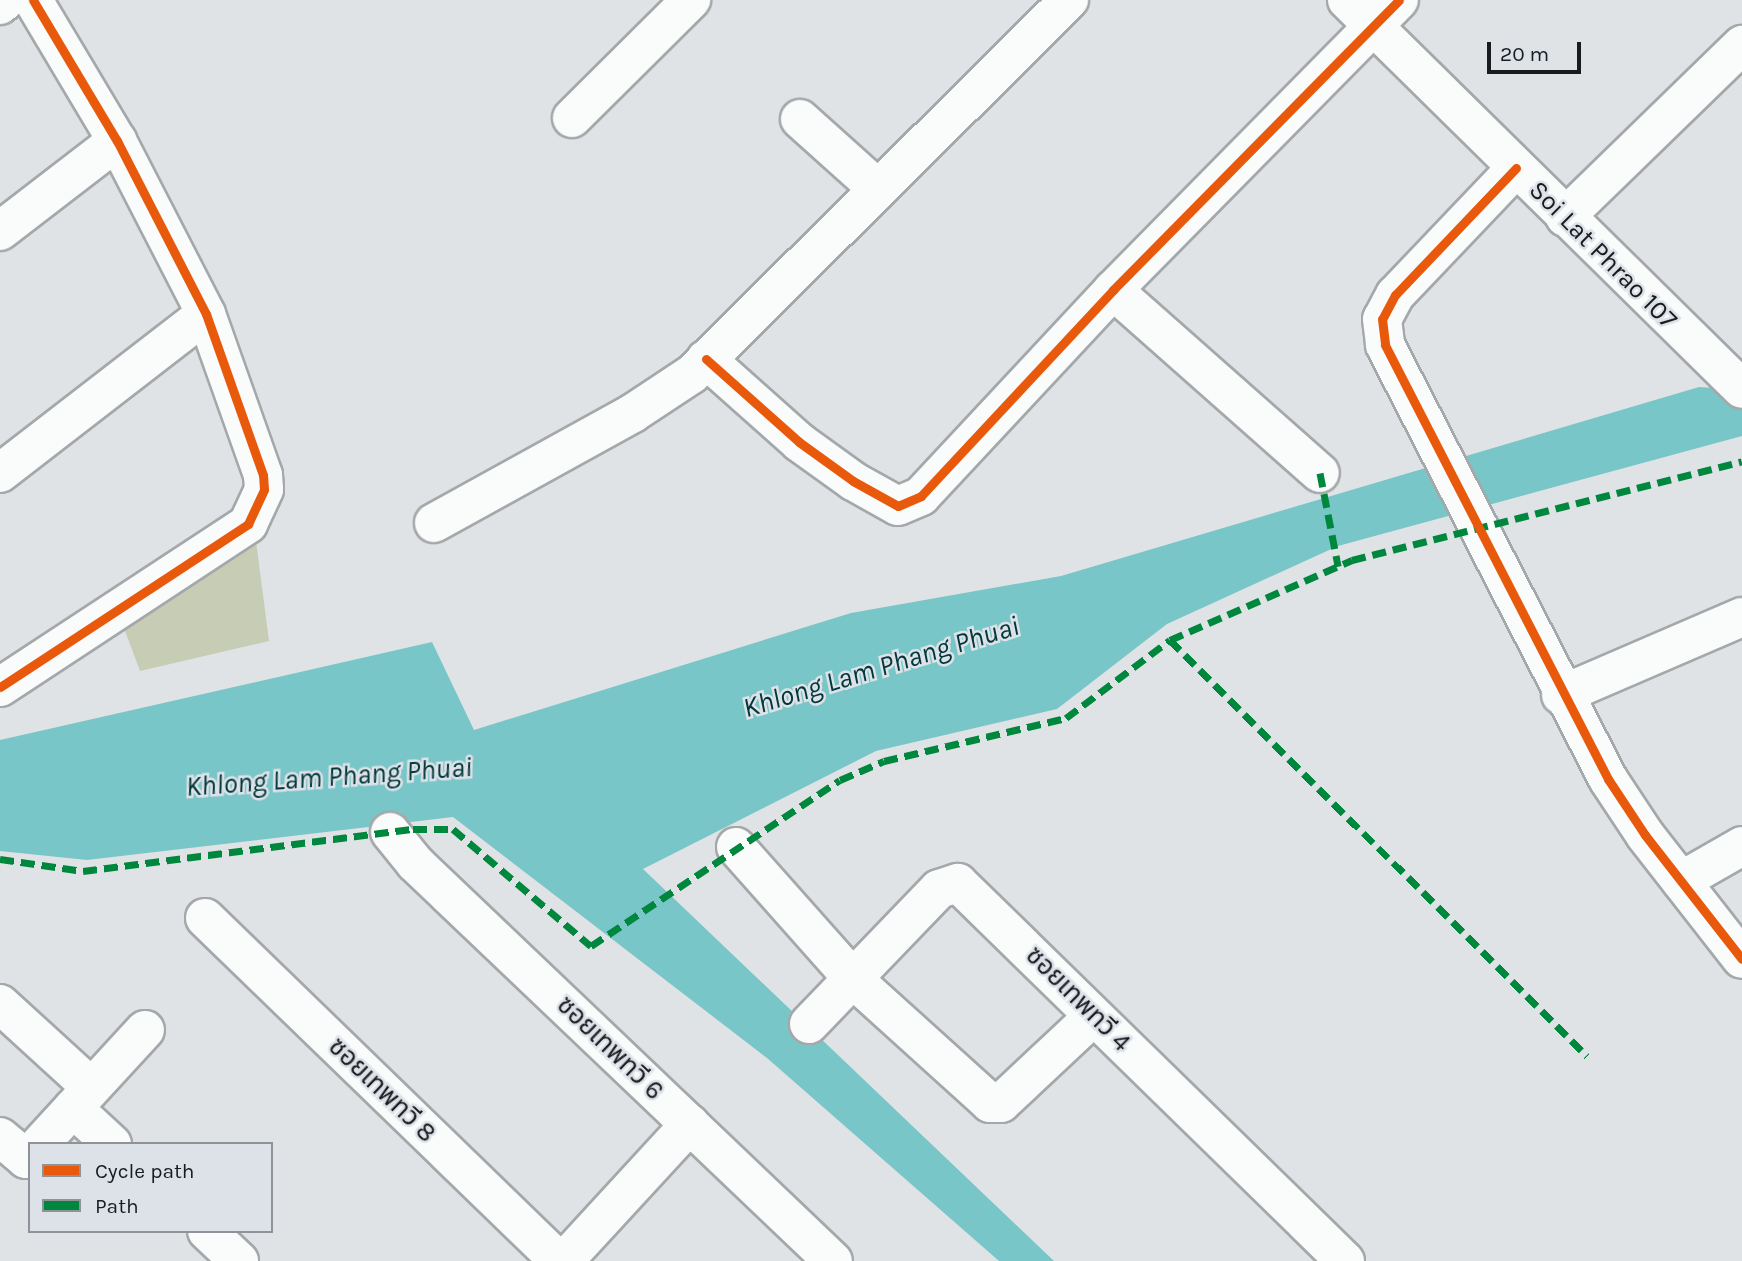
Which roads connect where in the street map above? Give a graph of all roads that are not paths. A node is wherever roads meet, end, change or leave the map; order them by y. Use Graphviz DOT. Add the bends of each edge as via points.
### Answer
graph roads {
  1 [pos="6,0"];
  2 [pos="33,0"];
  3 [pos="691,0"];
  4 [pos="1069,0"];
  5 [pos="0,5"];
  6 [pos="1373,9"];
  7 [pos="1742,45"];
  8 [pos="572,118"];
  9 [pos="800,119"];
  10 [pos="117,141"];
  11 [pos="1516,168"];
  12 [pos="878,189"];
  13 [pos="1566,217"];
  14 [pos="0,230"];
  15 [pos="1113,290"];
  16 [pos="206,314"];
  17 [pos="706,359"];
  18 [pos="1730,379"];
  19 [pos="0,473"];
  20 [pos="1320,473"];
  21 [pos="433,523"];
  22 [pos="1742,617"];
  23 [pos="1554,681"];
  24 [pos="0,687"];
  25 [pos="390,832"];
  26 [pos="1742,846"];
  27 [pos="736,847"];
  28 [pos="1681,881"];
  29 [pos="205,918"];
  30 [pos="1742,959"];
  31 [pos="853,979"];
  32 [pos="0,1004"];
  33 [pos="1094,1016"];
  34 [pos="809,1024"];
  35 [pos="145,1030"];
  36 [pos="82,1098"];
  37 [pos="690,1124"];
  38 [pos="0,1137"];
  39 [pos="42,1142"];
  40 [pos="111,1142"];
  41 [pos="28,1157"];
  42 [pos="209,1233"];
  43 [pos="239,1261"];
  44 [pos="562,1261"];
  45 [pos="833,1261"];
  46 [pos="1345,1261"];
  1 -- 5 [label="street"];
  2 -- 10 [label="street"];
  3 -- 8 [label="street"];
  4 -- 12 [label="street"];
  6 -- 11 [label="street, Soi Lat Phrao 107"];
  6 -- 15 [label="street"];
  7 -- 13 [label="street"];
  9 -- 12 [label="street"];
  10 -- 14 [label="street"];
  10 -- 16 [label="street"];
  11 -- 13 [label="street, Soi Lat Phrao 107"];
  11 -- 23 [label="street" via="1389,303 1382,327 1393,366"];
  12 -- 17 [label="street"];
  13 -- 18 [label="street, Soi Lat Phrao 107"];
  15 -- 17 [label="street" via="920,496 898,506 799,442"];
  15 -- 20 [label="street"];
  16 -- 19 [label="street"];
  16 -- 24 [label="street" via="264,475 261,503 248,524"];
  17 -- 21 [label="street" via="633,413"];
  22 -- 23 [label="street"];
  23 -- 28 [label="street" via="1626,809"];
  25 -- 37 [label="street, ซอยเทพทวี 6" via="415,863"];
  26 -- 28 [label="street"];
  27 -- 31 [label="street"];
  28 -- 30 [label="street"];
  29 -- 44 [label="street, ซอยเทพทวี 8"];
  31 -- 33 [label="street" via="994,1105 1036,1073"];
  31 -- 33 [label="street, ซอยเทพทวี 4" via="939,889 958,883"];
  31 -- 34 [label="street, ซอยเทพทวี 4"];
  32 -- 36 [label="street"];
  33 -- 46 [label="street, ซอยเทพทวี 4"];
  35 -- 36 [label="street"];
  36 -- 39 [label="street"];
  36 -- 40 [label="street"];
  37 -- 44 [label="street"];
  37 -- 45 [label="street, ซอยเทพทวี 6"];
  38 -- 41 [label="street"];
  42 -- 43 [label="street"];
}
